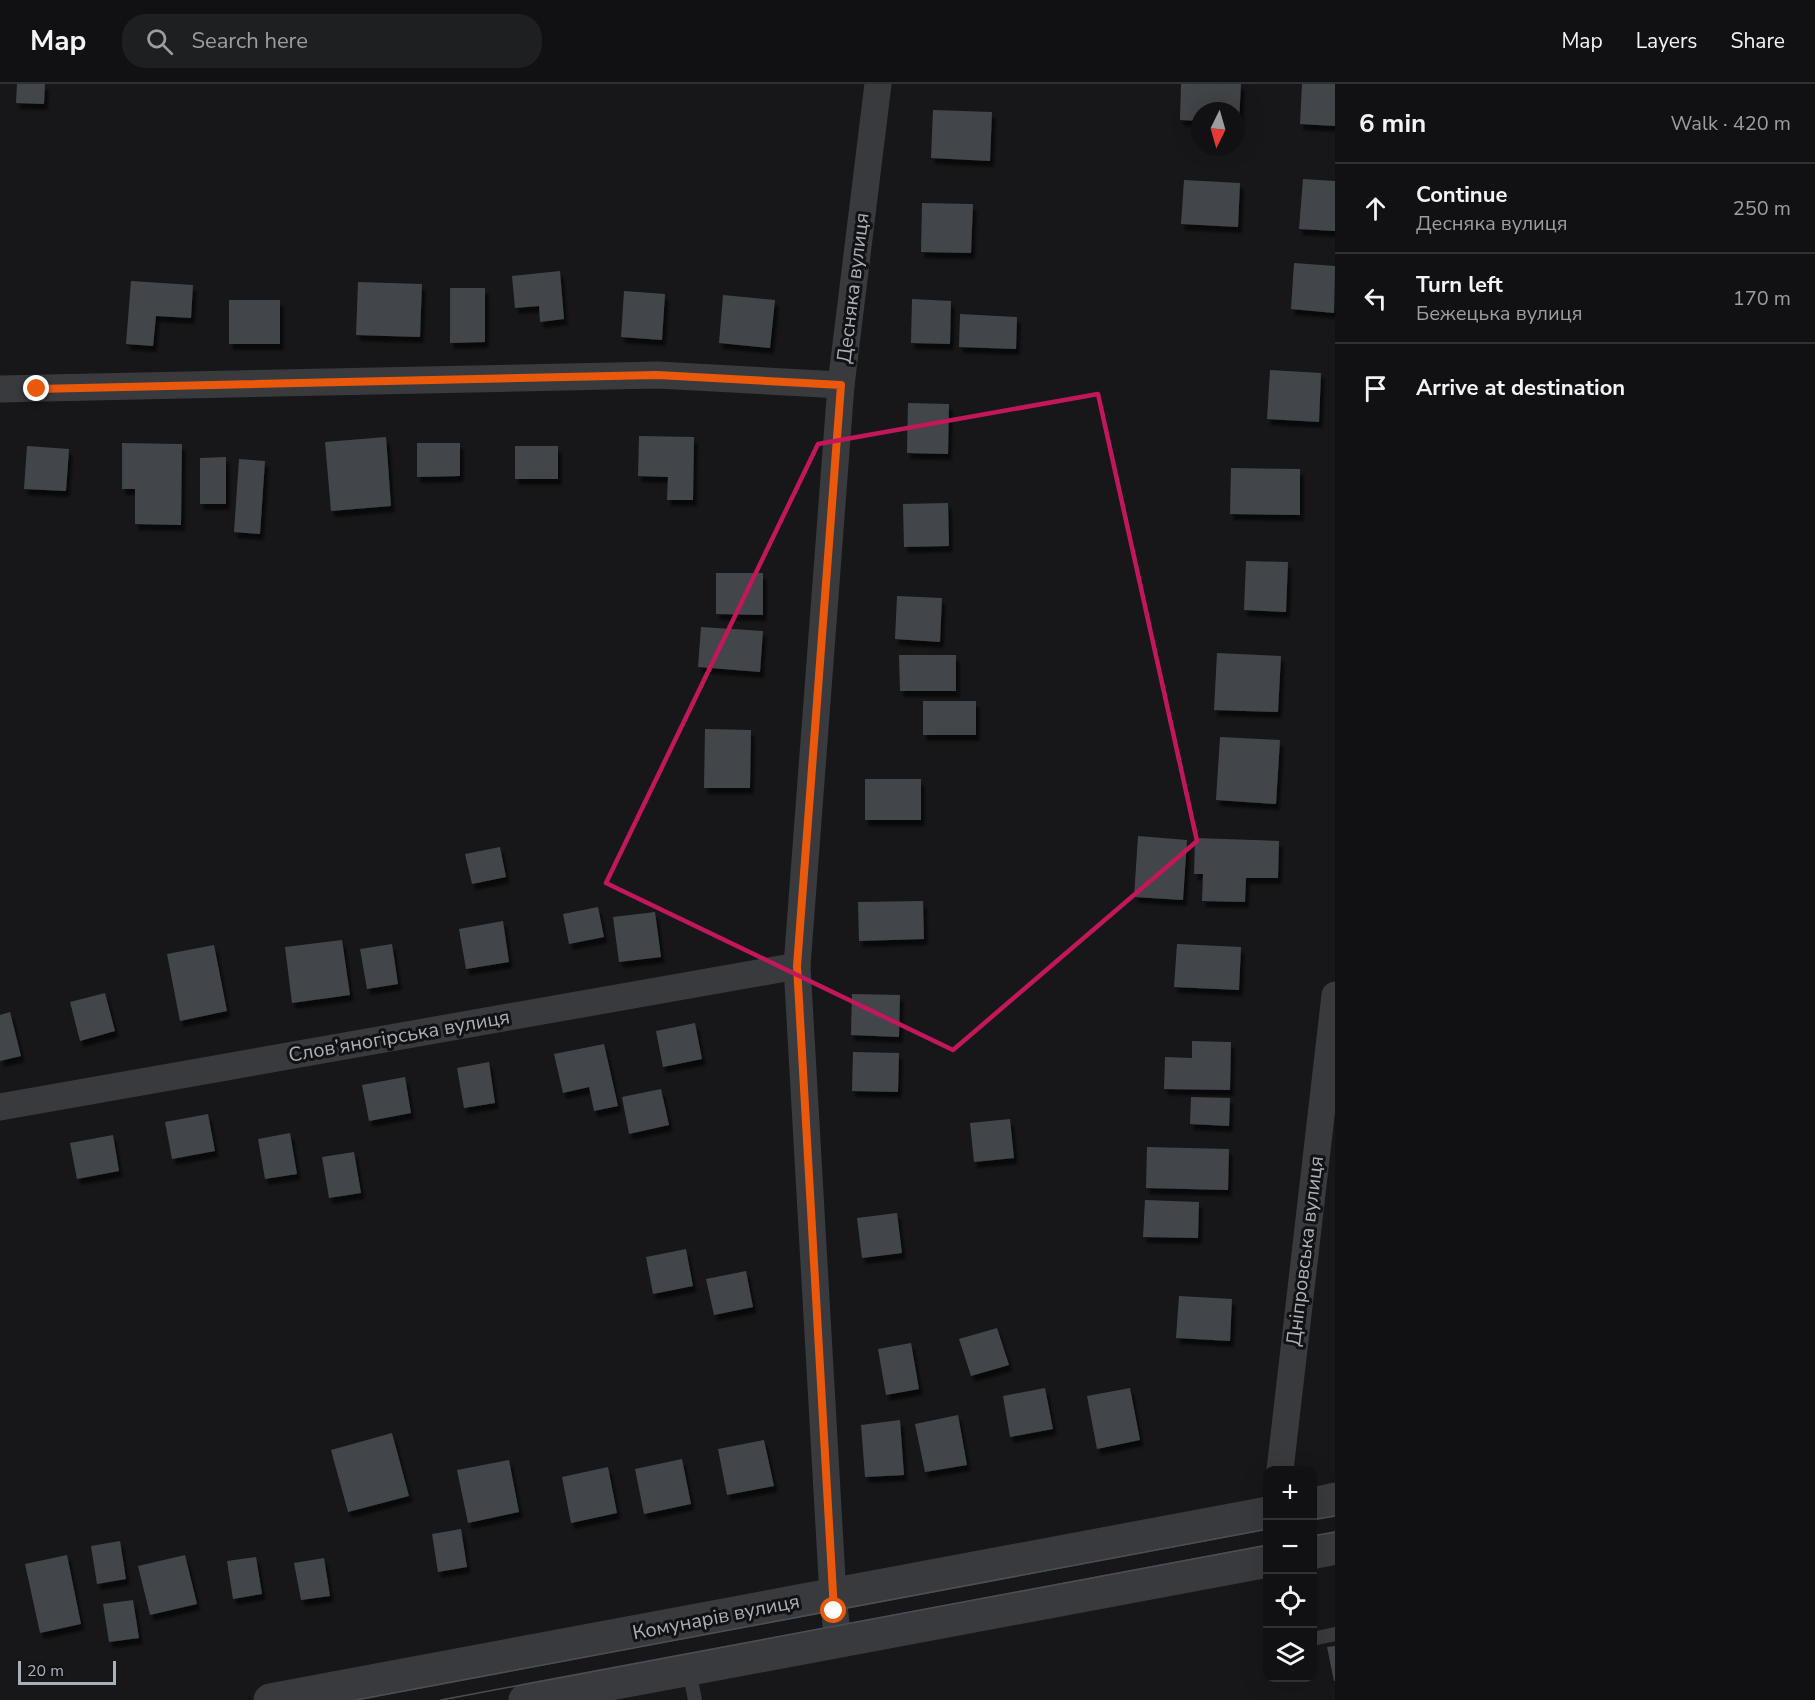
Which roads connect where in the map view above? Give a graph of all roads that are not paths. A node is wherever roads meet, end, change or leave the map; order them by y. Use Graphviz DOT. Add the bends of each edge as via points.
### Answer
graph roads {
  1 [pos="878,84"];
  2 [pos="841,385"];
  3 [pos="0,389"];
  4 [pos="797,966"];
  5 [pos="1335,995"];
  6 [pos="0,1107"];
  7 [pos="1280,1466"];
  8 [pos="1335,1499"];
  9 [pos="1317,1503"];
  10 [pos="1263,1514"];
  11 [pos="1335,1548"];
  12 [pos="1317,1552"];
  13 [pos="1263,1562"];
  14 [pos="832,1596"];
  15 [pos="1335,1634"];
  16 [pos="1317,1638"];
  17 [pos="838,1642"];
  18 [pos="692,1685"];
  19 [pos="270,1700"];
  20 [pos="525,1700"];
  1 -- 2 [label="street, Десняка вулиця"];
  2 -- 3 [label="street" via="657,375"];
  2 -- 4 [label="street, Десняка вулиця"];
  4 -- 6 [label="street, Слов’яногірська вулиця"];
  4 -- 14 [label="street, Десняка вулиця"];
  5 -- 7 [label="street, Дніпровська вулиця"];
  8 -- 9 [label="street"];
  10 -- 14 [label="street, Комунарів вулиця"];
  11 -- 12 [label="street"];
  13 -- 17 [label="street"];
  14 -- 17 [label="street, Десняка вулиця"];
  14 -- 19 [label="street, Комунарів вулиця"];
  15 -- 16 [label="lane"];
  17 -- 18 [label="street"];
  18 -- 20 [label="street"];
}
